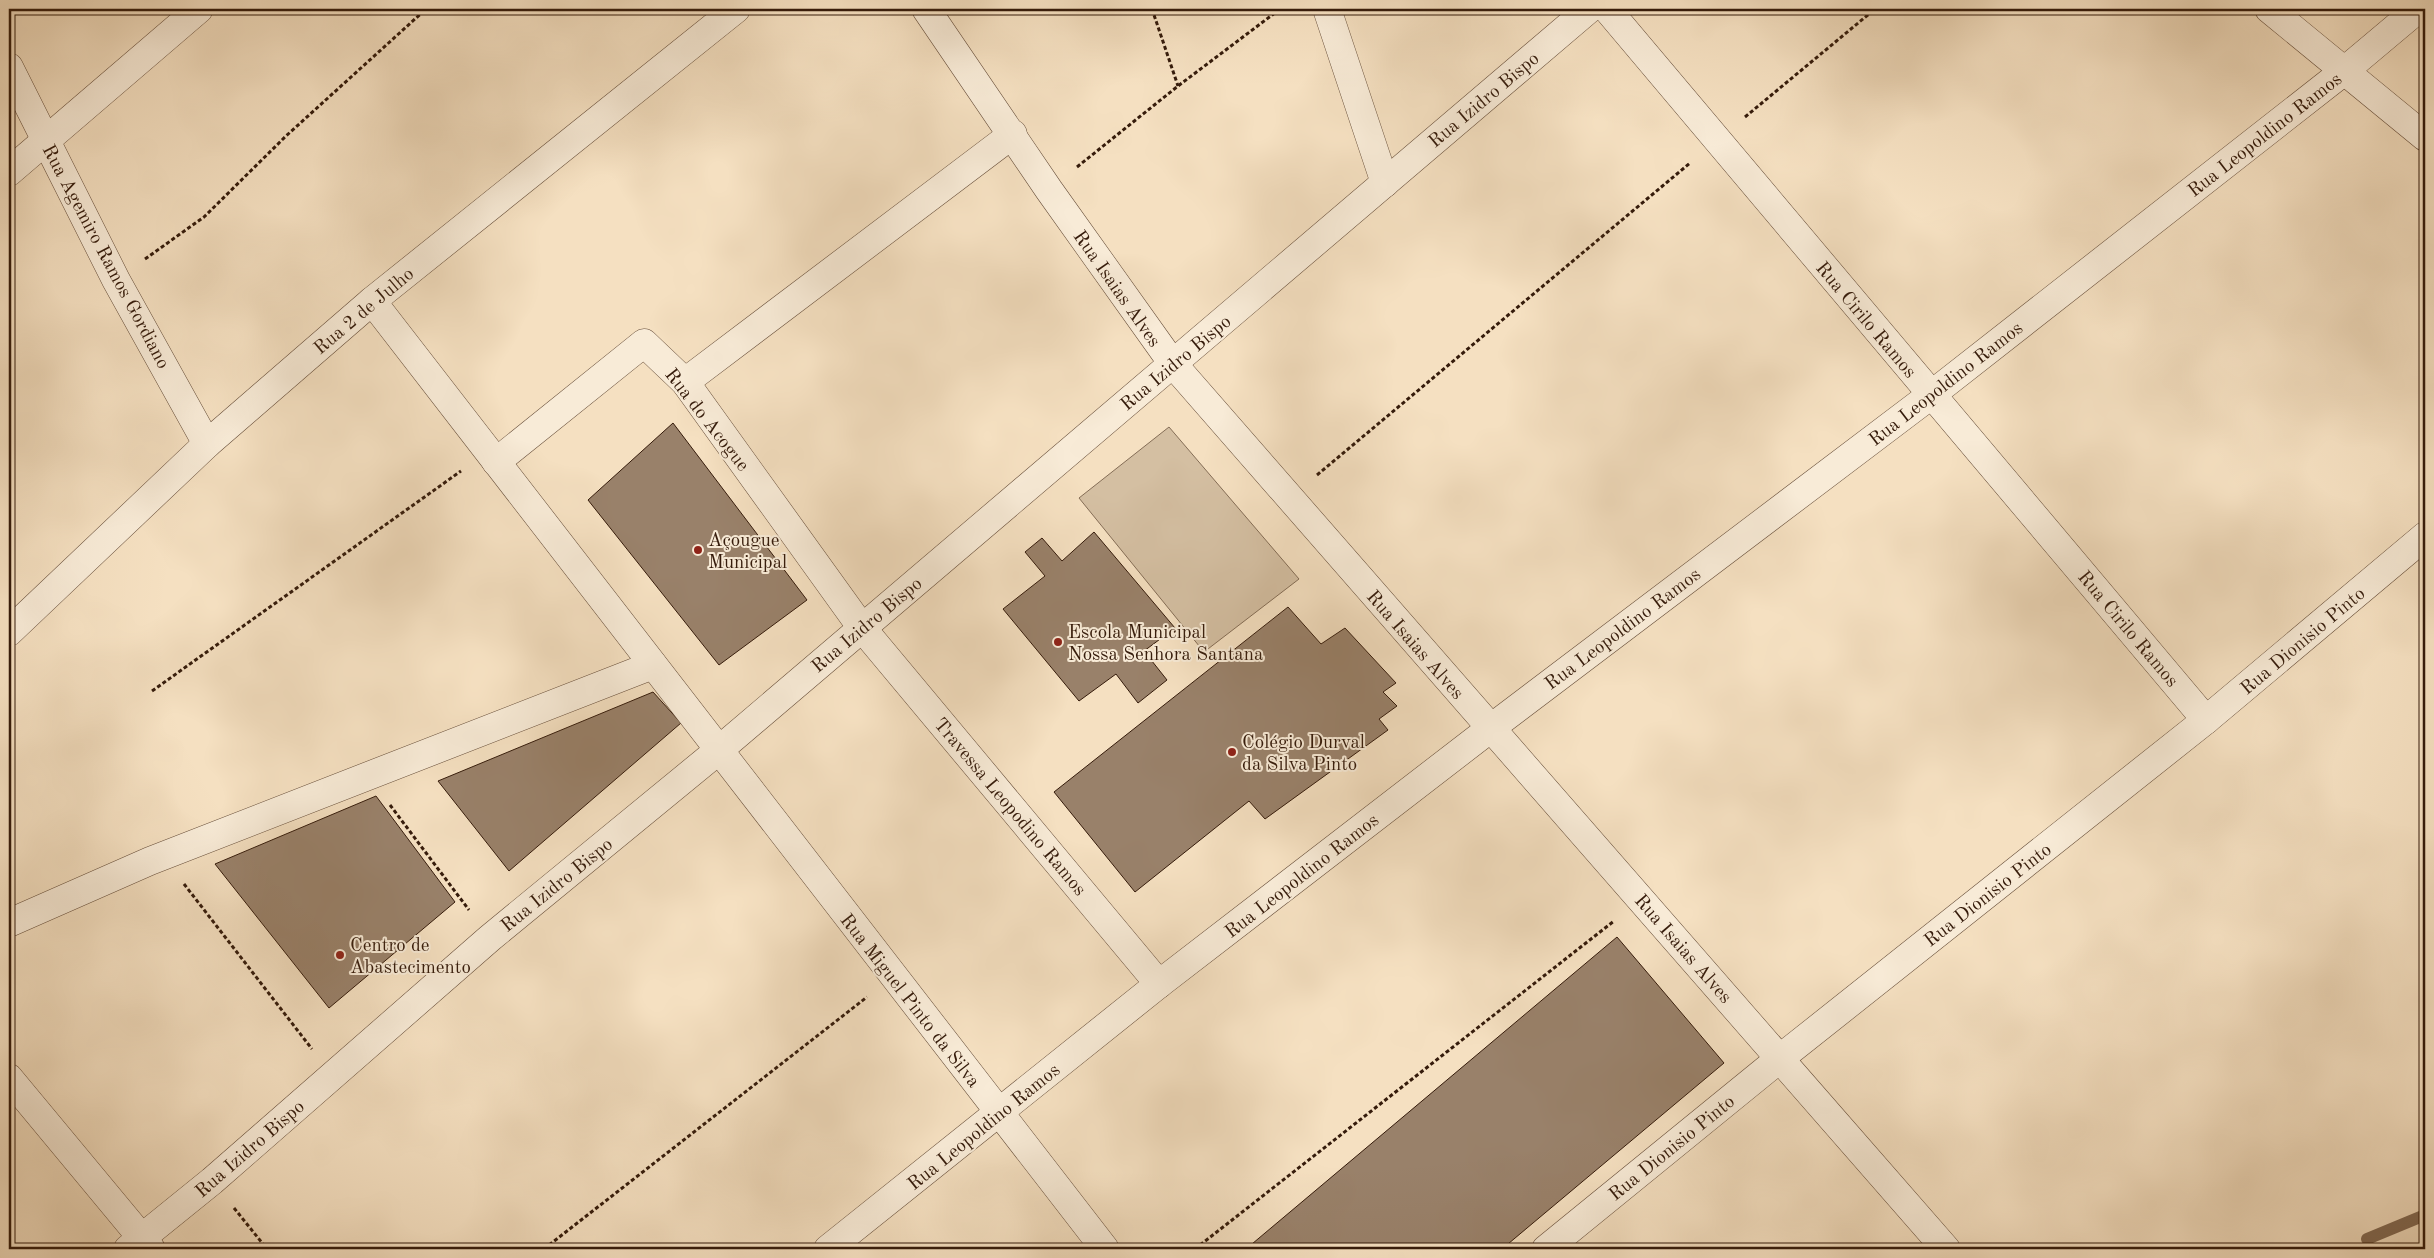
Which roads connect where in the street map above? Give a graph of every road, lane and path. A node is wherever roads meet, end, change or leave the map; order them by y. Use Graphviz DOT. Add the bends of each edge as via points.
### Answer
graph roads {
  1 [pos="199,9"];
  2 [pos="426,9"];
  3 [pos="736,9"];
  4 [pos="926,9"];
  5 [pos="1152,9"];
  6 [pos="1280,9"];
  7 [pos="1327,9"];
  8 [pos="1589,9"];
  9 [pos="1607,9"];
  10 [pos="1875,9"];
  11 [pos="2269,9"];
  12 [pos="2418,9"];
  13 [pos="9,67"];
  14 [pos="2343,72"];
  15 [pos="1178,86"];
  16 [pos="1013,134"];
  17 [pos="2425,137"];
  18 [pos="46,139"];
  19 [pos="1718,140"];
  20 [pos="9,172"];
  21 [pos="1385,183"];
  22 [pos="1049,190"];
  23 [pos="116,280"];
  24 [pos="372,301"];
  25 [pos="1172,364"];
  26 [pos="685,382"];
  27 [pos="1931,395"];
  28 [pos="207,444"];
  29 [pos="492,457"];
  30 [pos="1289,499"];
  31 [pos="2425,536"];
  32 [pos="862,628"];
  33 [pos="9,632"];
  34 [pos="653,665"];
  35 [pos="152,692"];
  36 [pos="2206,720"];
  37 [pos="1491,728"];
  38 [pos="719,750"];
  39 [pos="368,776"];
  40 [pos="162,856"];
  41 [pos="1642,899"];
  42 [pos="9,923"];
  43 [pos="490,938"];
  44 [pos="892,976"];
  45 [pos="1159,984"];
  46 [pos="1778,1060"];
  47 [pos="333,1075"];
  48 [pos="9,1078"];
  49 [pos="998,1114"];
  50 [pos="212,1181"];
  51 [pos="140,1246"];
  52 [pos="267,1249"];
  53 [pos="544,1249"];
  54 [pos="828,1249"];
  55 [pos="1105,1249"];
  56 [pos="1195,1249"];
  57 [pos="1546,1249"];
  58 [pos="1946,1249"];
  1 -- 18 [label="street"];
  2 -- 23 [label="path" via="286,136 204,217"];
  3 -- 24 [label="street, Rua 2 de Julho"];
  4 -- 16 [label="street, Rua Isaias Alves"];
  5 -- 15 [label="path"];
  6 -- 15 [label="path"];
  7 -- 21 [label="street"];
  8 -- 21 [label="street, Rua Izidro Bispo"];
  9 -- 19 [label="street, Rua Cirilo Ramos"];
  10 -- 19 [label="path"];
  11 -- 14 [label="street"];
  12 -- 14 [label="street, Rua Leopoldino Ramos"];
  13 -- 18 [label="street, Rua Agemiro Ramos Gordiano"];
  14 -- 17 [label="street"];
  14 -- 27 [label="street, Rua Leopoldino Ramos"];
  15 -- 22 [label="path"];
  16 -- 22 [label="street, Rua Isaias Alves"];
  16 -- 26 [label="street"];
  18 -- 20 [label="street"];
  18 -- 23 [label="street, Rua Agemiro Ramos Gordiano"];
  19 -- 27 [label="street, Rua Cirilo Ramos"];
  19 -- 30 [label="path"];
  21 -- 25 [label="street, Rua Izidro Bispo"];
  22 -- 25 [label="street, Rua Isaias Alves"];
  23 -- 28 [label="street, Rua Agemiro Ramos Gordiano"];
  24 -- 28 [label="street, Rua 2 de Julho"];
  24 -- 29 [label="street"];
  25 -- 30 [label="street, Rua Isaias Alves"];
  25 -- 32 [label="street, Rua Izidro Bispo"];
  26 -- 29 [label="street, Rua do Acogue" via="644,343"];
  26 -- 32 [label="street, Rua do Acogue"];
  27 -- 36 [label="street, Rua Cirilo Ramos"];
  27 -- 37 [label="street, Rua Leopoldino Ramos"];
  28 -- 33 [label="street, Rua 2 de Julho"];
  29 -- 34 [label="street"];
  29 -- 35 [label="path"];
  30 -- 37 [label="street, Rua Isaias Alves"];
  31 -- 36 [label="street, Rua Dionisio Pinto"];
  32 -- 38 [label="street, Rua Izidro Bispo"];
  32 -- 45 [label="street, Travessa Leopodino Ramos"];
  34 -- 38 [label="street"];
  34 -- 39 [label="street"];
  36 -- 46 [label="street, Rua Dionisio Pinto"];
  37 -- 41 [label="street, Rua Isaias Alves"];
  37 -- 45 [label="street, Rua Leopoldino Ramos"];
  38 -- 43 [label="street, Rua Izidro Bispo"];
  38 -- 44 [label="street, Rua Miguel Pinto da Silva"];
  39 -- 40 [label="street"];
  39 -- 43 [label="path"];
  40 -- 42 [label="street"];
  40 -- 47 [label="path"];
  41 -- 46 [label="street, Rua Isaias Alves"];
  41 -- 56 [label="path"];
  43 -- 47 [label="street, Rua Izidro Bispo"];
  44 -- 49 [label="street, Rua Miguel Pinto da Silva"];
  44 -- 53 [label="path"];
  45 -- 49 [label="street, Rua Leopoldino Ramos"];
  46 -- 57 [label="street, Rua Dionisio Pinto"];
  46 -- 58 [label="street, Rua Isaias Alves"];
  47 -- 50 [label="street, Rua Izidro Bispo"];
  48 -- 51 [label="street"];
  49 -- 54 [label="street, Rua Leopoldino Ramos"];
  49 -- 55 [label="street, Rua Miguel Pinto da Silva"];
  50 -- 51 [label="street, Rua Izidro Bispo"];
  50 -- 52 [label="path"];
}
